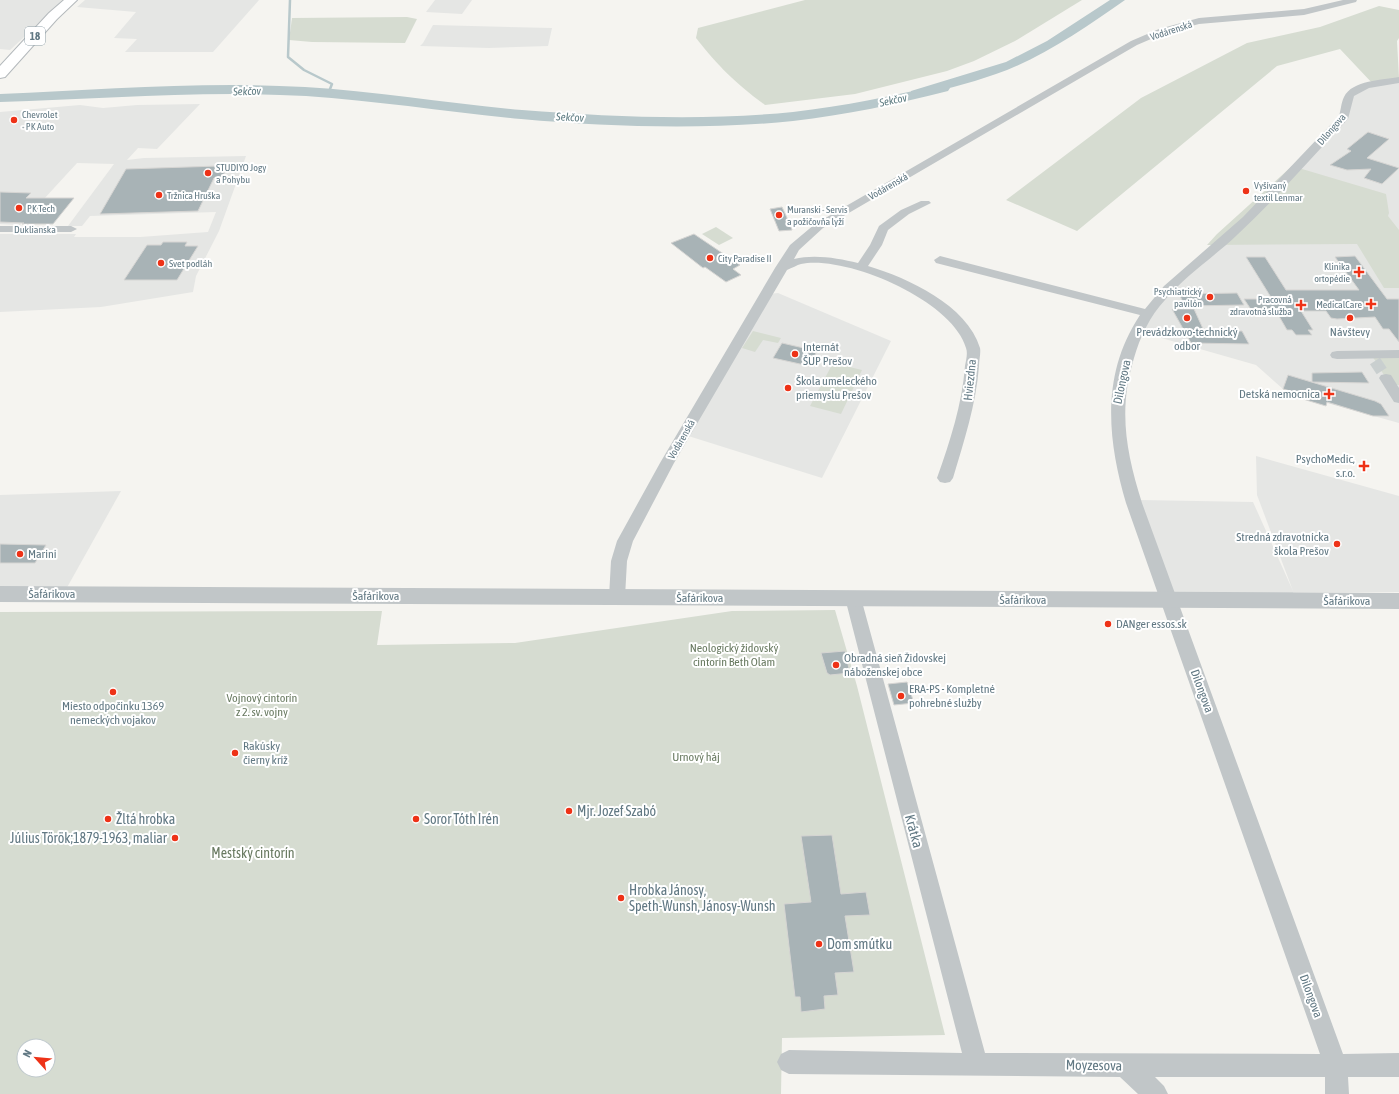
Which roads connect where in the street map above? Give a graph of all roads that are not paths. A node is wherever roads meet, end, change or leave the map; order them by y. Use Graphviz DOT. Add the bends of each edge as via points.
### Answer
graph roads {
  1 [pos="71,0"];
  2 [pos="1353,0"];
  3 [pos="0,74"];
  4 [pos="1399,80"];
  5 [pos="925,203"];
  6 [pos="0,229"];
  7 [pos="71,229"];
  8 [pos="940,260"];
  9 [pos="781,268"];
  10 [pos="861,268"];
  11 [pos="1147,313"];
  12 [pos="1399,354"];
  13 [pos="1337,355"];
  14 [pos="1392,382"];
  15 [pos="1399,399"];
  16 [pos="945,478"];
  17 [pos="0,594"];
  18 [pos="617,597"];
  19 [pos="852,598"];
  20 [pos="1170,601"];
  21 [pos="1399,601"];
  22 [pos="789,1062"];
  23 [pos="976,1064"];
  24 [pos="1399,1065"];
  25 [pos="1124,1066"];
  26 [pos="1336,1066"];
  27 [pos="1156,1094"];
  28 [pos="1336,1094"];
  1 -- 3 [label="main road, 18"];
  2 -- 9 [label="street, Vodárenská" via="1304,12 1199,21 1162,31 1134,43 819,226 794,248"];
  4 -- 11 [label="street, Dilongova" via="1355,91 1350,96 1344,117 1232,233 1168,289"];
  5 -- 10 [label="street" via="905,212 883,228 876,245"];
  6 -- 7 [label="street, Duklianska"];
  8 -- 11 [label="street"];
  9 -- 10 [label="street, Hviezdna" via="793,263 815,260"];
  9 -- 18 [label="street, Vodárenská" via="664,468 625,541 619,561"];
  10 -- 16 [label="street, Hviezdna" via="912,287 942,307 959,324 973,349 966,415"];
  11 -- 20 [label="street, Dilongova" via="1134,336 1121,376 1117,397 1117,424 1128,482"];
  12 -- 13 [label="street" via="1372,358"];
  14 -- 15 [label="street"];
  17 -- 18 [label="street, Šafárikova"];
  18 -- 19 [label="street, Šafárikova"];
  19 -- 20 [label="street, Šafárikova"];
  19 -- 23 [label="street, Krátka"];
  20 -- 21 [label="street, Šafárikova"];
  20 -- 26 [label="street, Dilongova"];
  22 -- 23 [label="street, Moyzesova"];
  23 -- 25 [label="street, Moyzesova"];
  24 -- 26 [label="street, Moyzesova"];
  25 -- 26 [label="street, Moyzesova"];
  25 -- 27 [label="street"];
  26 -- 28 [label="street, Dilongova"];
}
